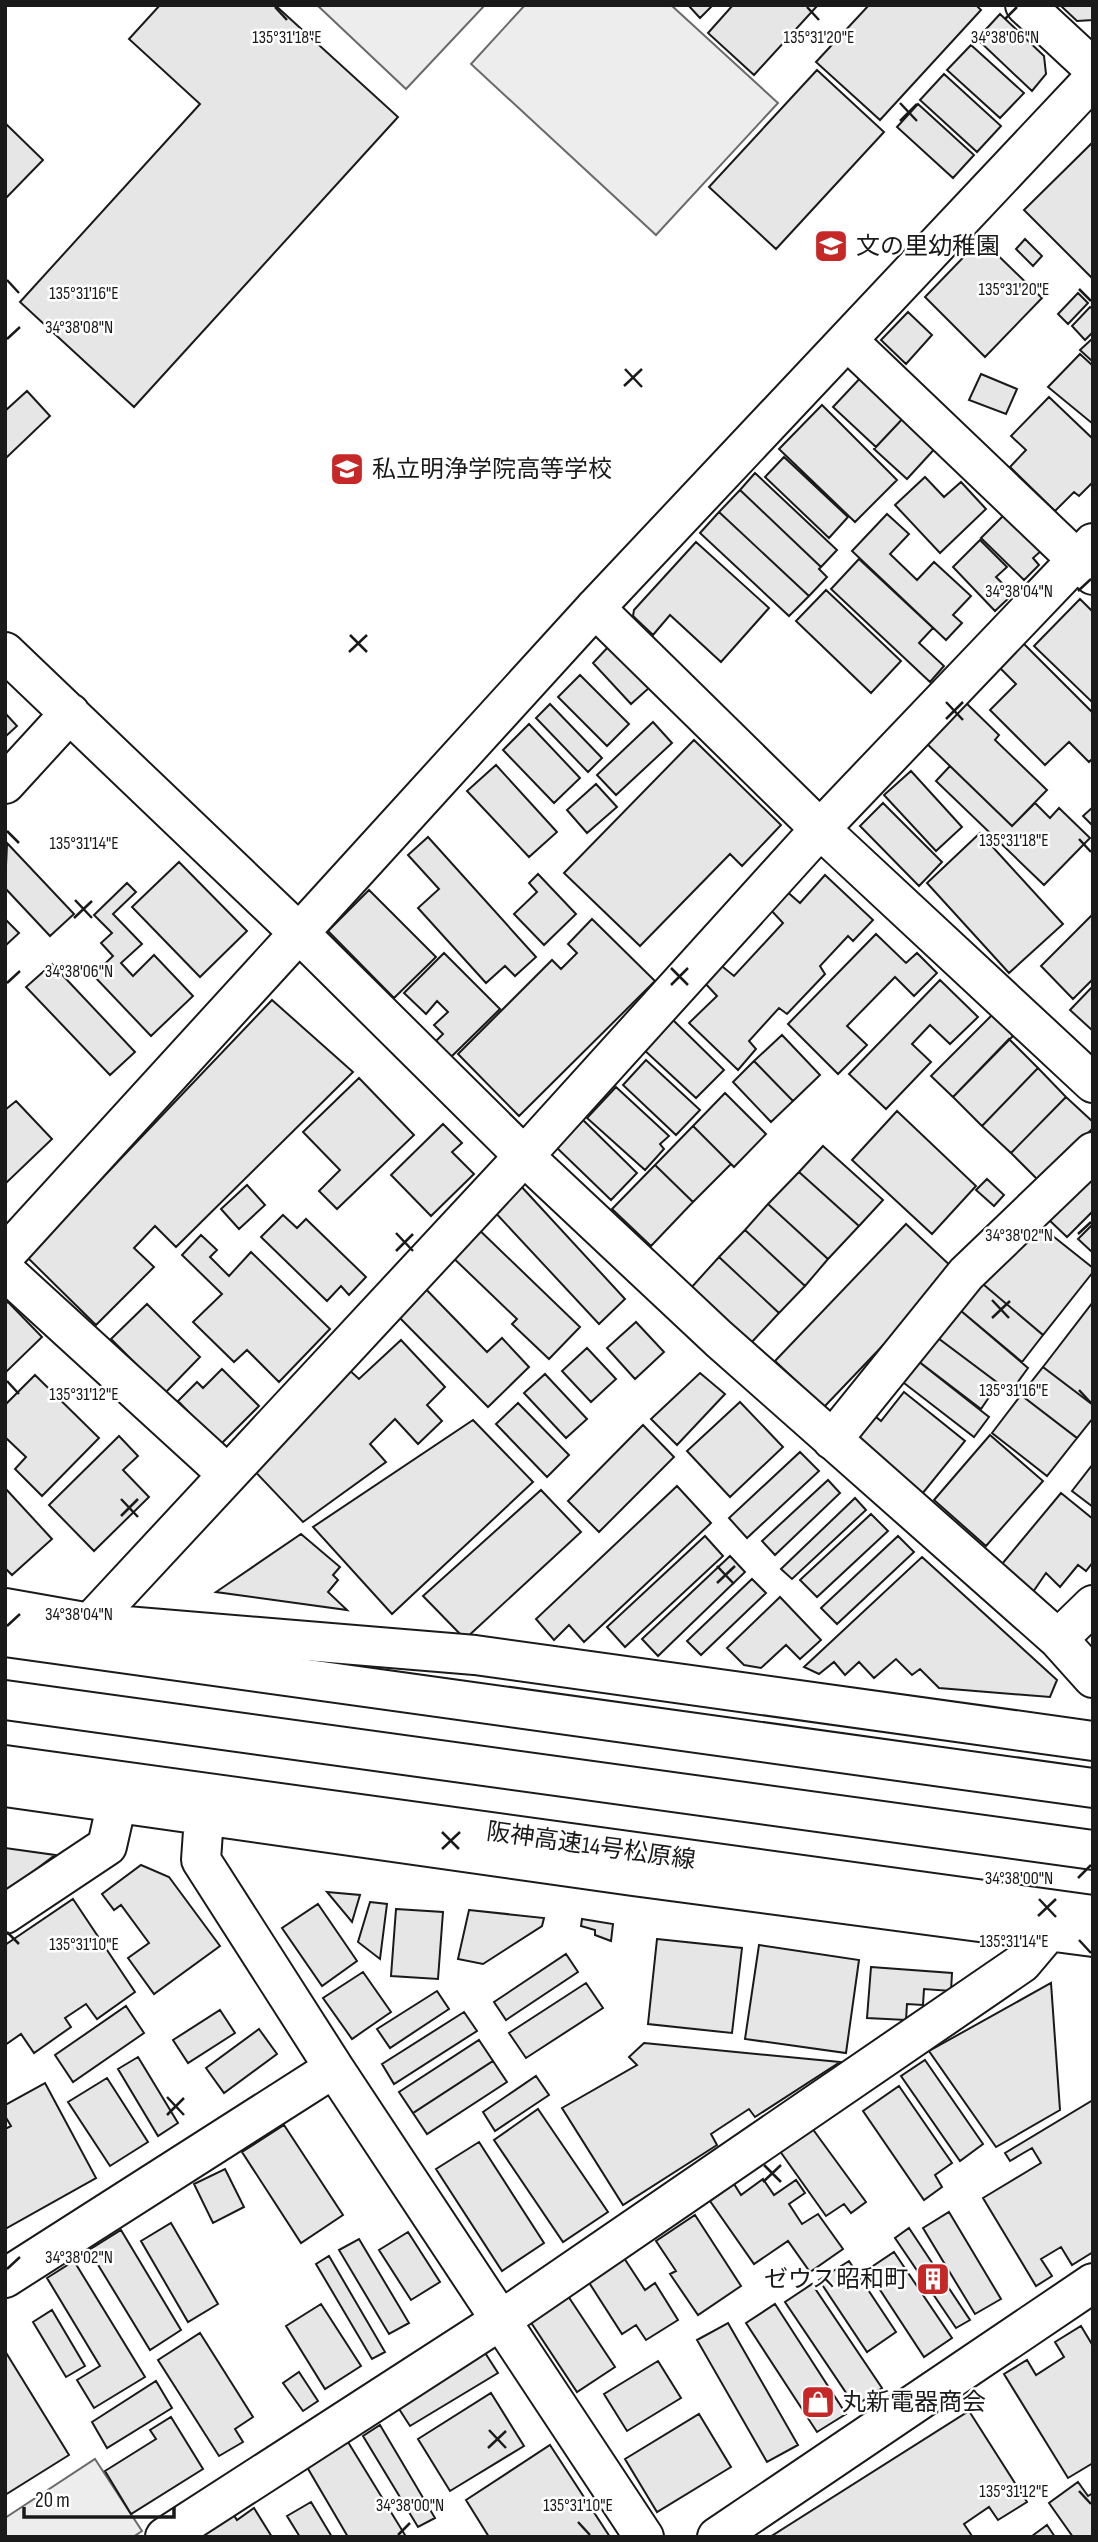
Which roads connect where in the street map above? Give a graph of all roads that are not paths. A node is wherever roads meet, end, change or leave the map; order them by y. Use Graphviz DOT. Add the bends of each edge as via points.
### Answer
graph roads {
  1 [pos="1025,5"];
  2 [pos="1093,68"];
  3 [pos="1093,79"];
  4 [pos="848,341"];
  5 [pos="1088,559"];
  6 [pos="595,608"];
  7 [pos="5,652"];
  8 [pos="70,713"];
  9 [pos="5,784"];
  10 [pos="820,829"];
  11 [pos="299,933"];
  12 [pos="1093,1083"];
  13 [pos="1093,1152"];
  14 [pos="524,1156"];
  15 [pos="7,1259"];
  16 [pos="832,1440"];
  17 [pos="227,1474"];
  18 [pos="1093,1605"];
  19 [pos="5,1608"];
  20 [pos="90,1623"];
  21 [pos="5,1637"];
  22 [pos="1058,1639"];
  23 [pos="1093,1678"];
  24 [pos="5,1700"];
  25 [pos="1093,1741"];
  26 [pos="5,1765"];
  27 [pos="5,1787"];
  28 [pos="1093,1788"];
  29 [pos="117,1802"];
  30 [pos="204,1817"];
  31 [pos="1093,1850"];
  32 [pos="5,1914"];
  33 [pos="1093,1915"];
  34 [pos="1049,1931"];
  35 [pos="1093,1937"];
  36 [pos="334,2068"];
  37 [pos="5,2278"];
  38 [pos="1093,2283"];
  39 [pos="501,2320"];
  40 [pos="165,2537"];
  41 [pos="644,2537"];
  42 [pos="717,2537"];
  1 -- 2 [label="main road"];
  3 -- 4 [label="main road"];
  4 -- 5 [label="main road"];
  4 -- 6 [label="main road"];
  5 -- 10 [label="main road"];
  6 -- 10 [label="main road"];
  6 -- 11 [label="main road"];
  7 -- 8 [label="main road"];
  8 -- 9 [label="main road"];
  8 -- 11 [label="main road"];
  10 -- 12 [label="main road"];
  10 -- 14 [label="main road"];
  11 -- 14 [label="main road"];
  11 -- 15 [label="main road"];
  13 -- 16 [label="main road" via="966,1274"];
  14 -- 16 [label="main road"];
  14 -- 17 [label="main road"];
  15 -- 17 [label="main road"];
  16 -- 22 [label="main road"];
  17 -- 20 [label="main road"];
  18 -- 22 [label="main road"];
  19 -- 20 [label="main road"];
  20 -- 25 [label="main road" via="475,1655"];
  21 -- 28 [label="main road"];
  22 -- 23 [label="main road"];
  24 -- 31 [label="main road"];
  26 -- 33 [label="main road, 阪神高速14号松原線"];
  27 -- 29 [label="main road"];
  29 -- 30 [label="main road"];
  29 -- 32 [label="main road" via="107,1846"];
  30 -- 34 [label="main road"];
  30 -- 36 [label="main road" via="201,1860"];
  34 -- 35 [label="main road"];
  34 -- 39 [label="main road" via="1022,1963"];
  36 -- 37 [label="main road"];
  36 -- 39 [label="main road"];
  38 -- 42 [label="main road"];
  39 -- 40 [label="main road"];
  39 -- 41 [label="main road"];
}
